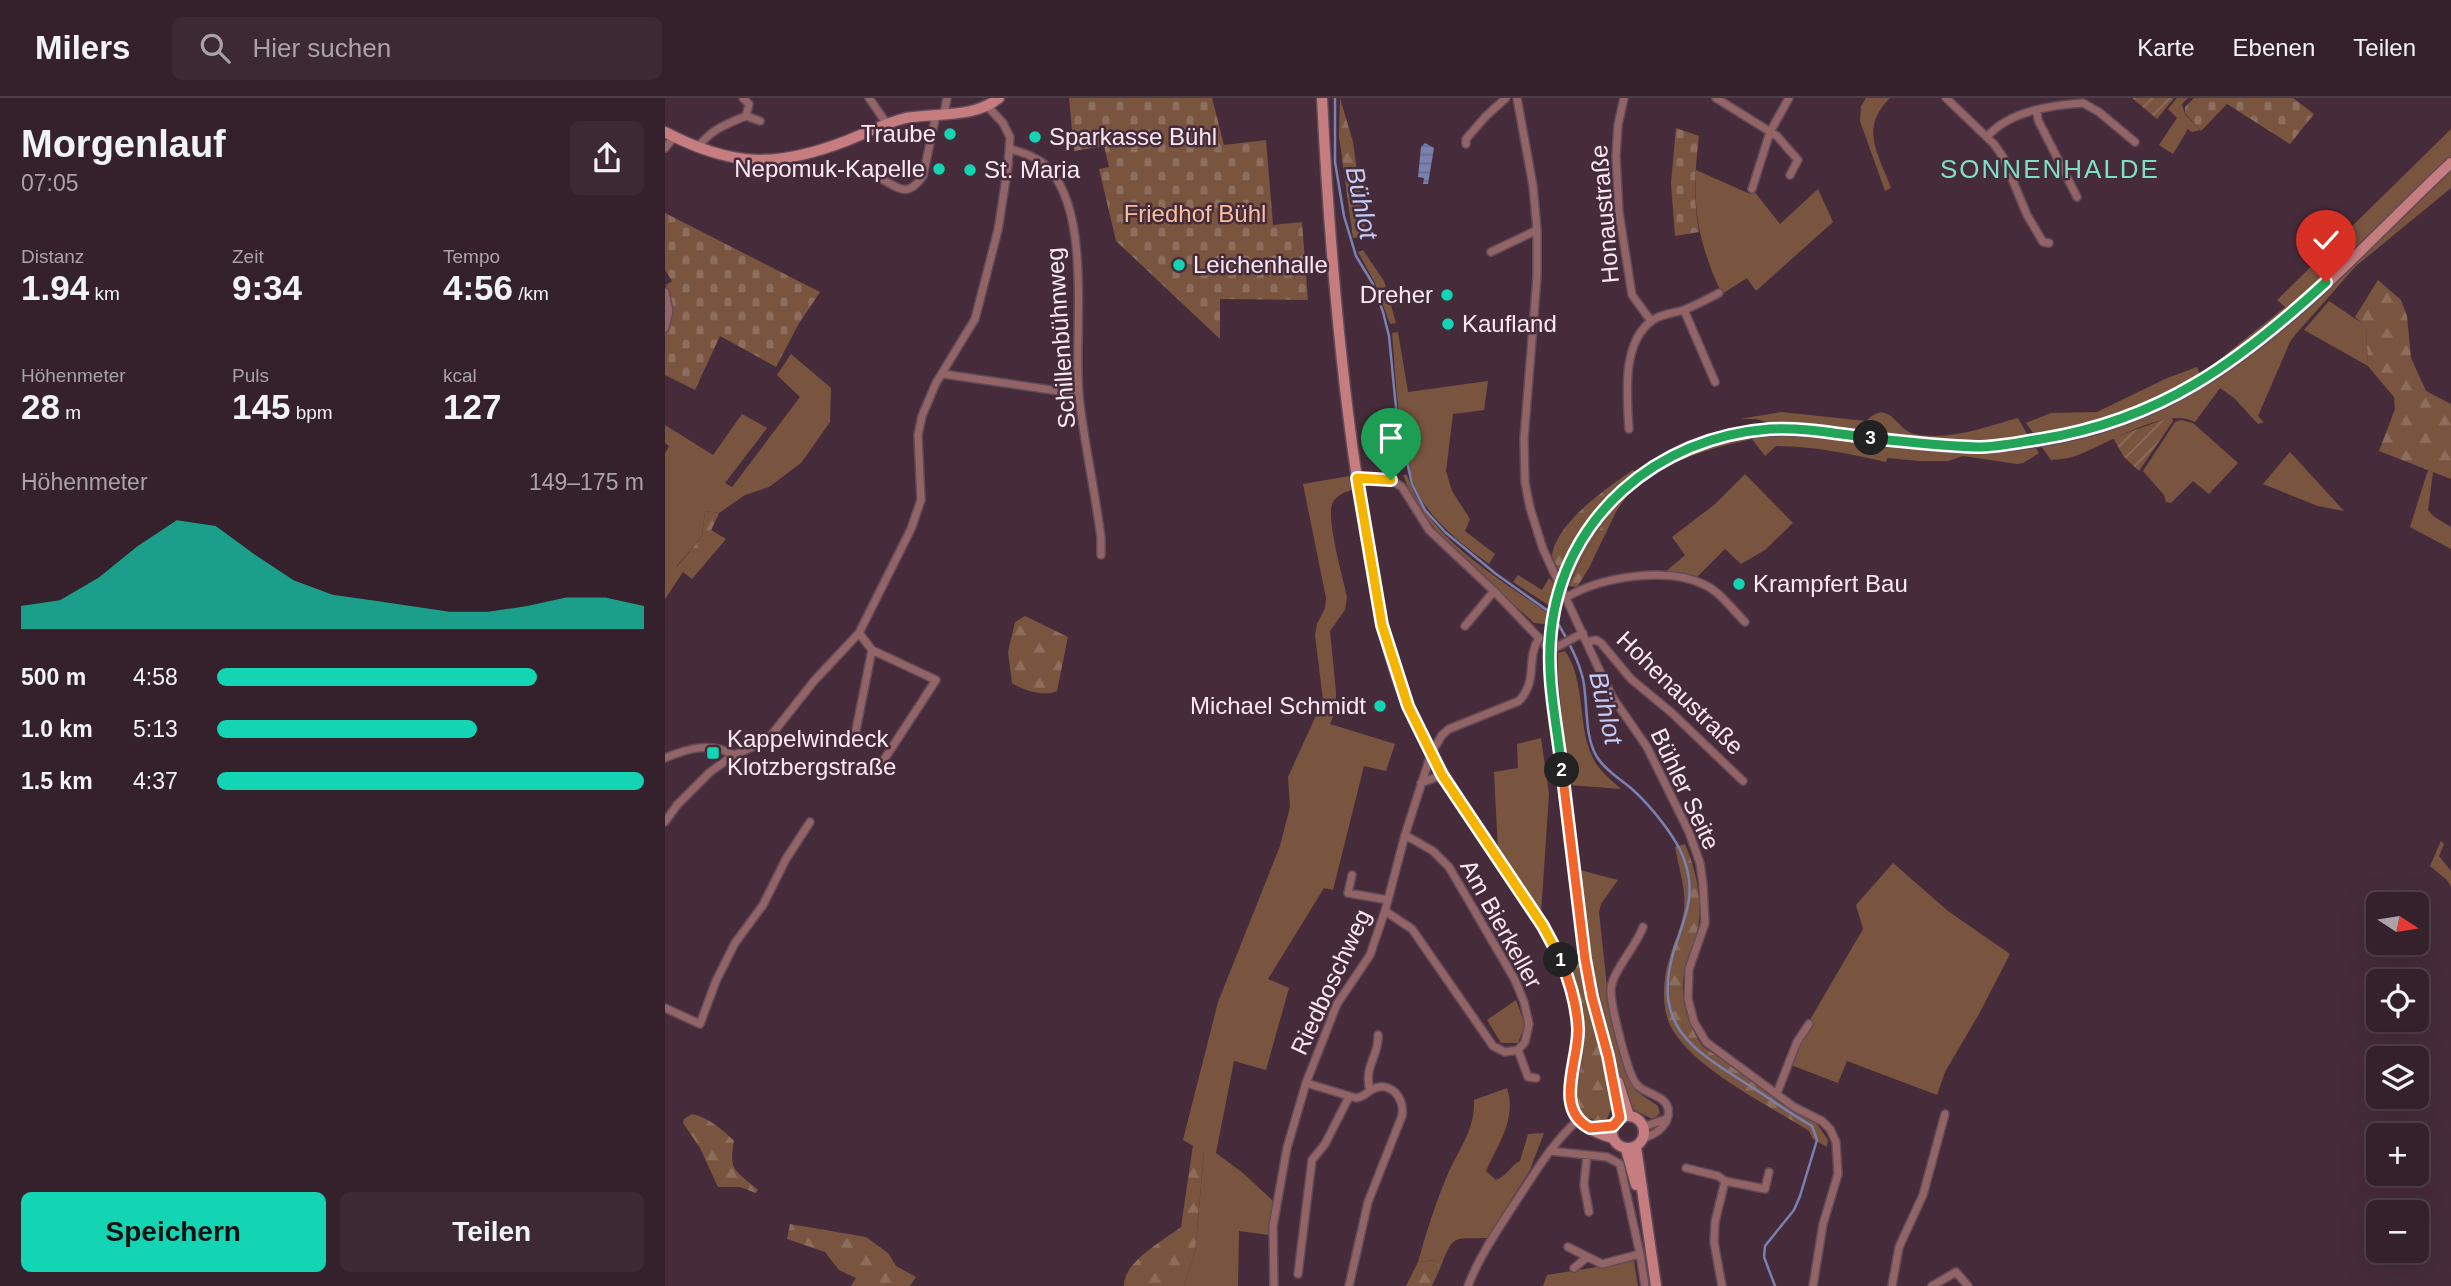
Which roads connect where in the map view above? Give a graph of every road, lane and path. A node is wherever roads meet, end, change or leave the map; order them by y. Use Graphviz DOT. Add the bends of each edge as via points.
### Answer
graph roads {
  1 [pos="743,98"];
  2 [pos="869,98"];
  3 [pos="947,98"];
  4 [pos="999,98"];
  5 [pos="1322,98"];
  6 [pos="1506,98"];
  7 [pos="1517,98"];
  8 [pos="1624,98"];
  9 [pos="1716,98"];
  10 [pos="1789,98"];
  11 [pos="1946,98"];
  12 [pos="988,107"];
  13 [pos="2036,111"];
  14 [pos="940,114"];
  15 [pos="746,116"];
  16 [pos="760,121"];
  17 [pos="887,124"];
  18 [pos="1770,132"];
  19 [pos="670,135"];
  20 [pos="1987,137"];
  21 [pos="2135,142"];
  22 [pos="1466,144"];
  23 [pos="665,148"];
  24 [pos="697,148"];
  25 [pos="1010,149"];
  26 [pos="2451,163"];
  27 [pos="1790,175"];
  28 [pos="879,177"];
  29 [pos="1752,189"];
  30 [pos="2077,197"];
  31 [pos="1537,230"];
  32 [pos="2049,243"];
  33 [pos="1492,252"];
  34 [pos="665,292"];
  35 [pos="1719,293"];
  36 [pos="1684,310"];
  37 [pos="1651,321"];
  38 [pos="665,328"];
  39 [pos="943,374"];
  40 [pos="1715,382"];
  41 [pos="1079,394"];
  42 [pos="1629,429"];
  43 [pos="1357,478"];
  44 [pos="1101,555"];
  45 [pos="1494,591"];
  46 [pos="1567,597"];
  47 [pos="1745,622"];
  48 [pos="1465,626"];
  49 [pos="859,633"];
  50 [pos="1583,634"];
  51 [pos="1587,642"];
  52 [pos="1545,645"];
  53 [pos="872,649"];
  54 [pos="856,730"];
  55 [pos="1431,754"];
  56 [pos="734,755"];
  57 [pos="665,758"];
  58 [pos="876,772"];
  59 [pos="1442,775"];
  60 [pos="1743,781"];
  61 [pos="1422,783"];
  62 [pos="665,822"];
  63 [pos="810,822"];
  64 [pos="1405,835"];
  65 [pos="1352,874"];
  66 [pos="1388,900"];
  67 [pos="1385,911"];
  68 [pos="1643,927"];
  69 [pos="665,1008"];
  70 [pos="1809,1024"];
  71 [pos="1378,1035"];
  72 [pos="1518,1050"];
  73 [pos="1536,1078"];
  74 [pos="1307,1083"];
  75 [pos="1370,1091"];
  76 [pos="1777,1093"];
  77 [pos="1349,1097"];
  78 [pos="1945,1114"];
  79 [pos="1578,1120"];
  80 [pos="1620,1120"];
  81 [pos="1590,1128"];
  82 [pos="1612,1138"];
  83 [pos="1637,1140"];
  84 [pos="1550,1151"];
  85 [pos="1587,1155"];
  86 [pos="1686,1168"];
  87 [pos="1769,1172"];
  88 [pos="1725,1181"];
  89 [pos="1589,1212"];
  90 [pos="1569,1247"];
  91 [pos="1640,1254"];
  92 [pos="1586,1258"];
  93 [pos="1574,1268"];
  94 [pos="1298,1274"];
  95 [pos="1275,1286"];
  96 [pos="1349,1286"];
  97 [pos="1468,1286"];
  98 [pos="1645,1286"];
  99 [pos="1656,1286"];
  100 [pos="1722,1286"];
  101 [pos="1813,1286"];
  102 [pos="1892,1286"];
  103 [pos="1932,1286"];
  104 [pos="1968,1286"];
  1 -- 15 [label="street" via="748,104"];
  2 -- 17 [label="street"];
  3 -- 14 [label="street"];
  4 -- 12 [label="main road"];
  5 -- 43 [label="main road" via="1332,247"];
  6 -- 22 [label="street"];
  7 -- 31 [label="street, Bühler Seite" via="1534,186"];
  8 -- 37 [label="street, Honaustraße" via="1616,156 1619,212 1632,295"];
  9 -- 18 [label="street"];
  10 -- 18 [label="street"];
  11 -- 20 [label="street"];
  12 -- 14 [label="main road"];
  12 -- 25 [label="street" via="1007,129"];
  13 -- 20 [label="street" via="2009,120"];
  13 -- 21 [label="street" via="2083,103"];
  13 -- 30 [label="street"];
  14 -- 17 [label="main road"];
  14 -- 28 [label="street" via="919,182 903,191"];
  15 -- 16 [label="street"];
  15 -- 24 [label="street" via="708,134"];
  17 -- 24 [label="main road" via="785,159 745,160"];
  18 -- 27 [label="street" via="1798,160"];
  18 -- 29 [label="street"];
  19 -- 23 [label="street"];
  19 -- 24 [label="main road"];
  20 -- 32 [label="street" via="2003,158 2027,215 2043,242"];
  25 -- 39 [label="street" via="998,230 975,320"];
  25 -- 41 [label="street, Schillenbühnweg" via="1041,162 1070,205 1079,301"];
  26 -- 80 [label="main road, bridge" via="2241,355 2149,409 2062,436 2008,444 1963,446 1770,429 1715,439 1665,459 1622,490 1598,515 1580,541 1561,586 1553,615 1550,676 1585,959"];
  31 -- 33 [label="street"];
  31 -- 46 [label="street, Bühler Seite" via="1523,461 1530,508 1543,549"];
  34 -- 38 [label="street" via="669,311"];
  35 -- 36 [label="street"];
  36 -- 37 [label="street"];
  36 -- 40 [label="street"];
  37 -- 42 [label="street" via="1629,362"];
  39 -- 41 [label="street"];
  39 -- 49 [label="street" via="922,416 921,500 916,517"];
  41 -- 44 [label="street, Schillenbühnweg"];
  43 -- 45 [label="street" via="1391,480 1402,487 1429,530"];
  43 -- 55 [label="main road" via="1382,625 1405,696"];
  45 -- 48 [label="street"];
  45 -- 55 [label="street" via="1539,638 1532,656 1531,685 1519,701 1449,729"];
  46 -- 47 [label="street" via="1621,577 1678,578 1708,587"];
  46 -- 50 [label="street, Bühler Seite"];
  49 -- 53 [label="street"];
  49 -- 56 [label="street" via="773,733"];
  50 -- 51 [label="street, Bühler Seite"];
  50 -- 52 [label="street" via="1553,649"];
  51 -- 60 [label="street, Hohenaustraße" via="1601,643 1631,679"];
  51 -- 76 [label="street, Bühler Seite" via="1613,698 1647,747 1700,863 1705,923 1689,970 1688,999 1697,1028 1706,1042"];
  53 -- 54 [label="street"];
  53 -- 58 [label="street" via="936,680"];
  55 -- 59 [label="main road"];
  55 -- 61 [label="street, Riedboschweg"];
  56 -- 57 [label="street" via="718,748 694,748"];
  56 -- 62 [label="street" via="692,788"];
  59 -- 61 [label="street"];
  59 -- 79 [label="main road" via="1543,926 1564,967 1577,1018 1570,1095"];
  61 -- 64 [label="street, Riedboschweg"];
  63 -- 69 [label="street" via="731,951 700,1024"];
  64 -- 66 [label="street, Riedboschweg"];
  64 -- 72 [label="street, Am Bierkeller" via="1433,851 1449,867 1515,980 1529,1024"];
  65 -- 66 [label="street, Riedboschweg" via="1348,893"];
  66 -- 67 [label="street, Riedboschweg"];
  67 -- 72 [label="street" via="1412,929 1493,1046 1505,1052"];
  67 -- 74 [label="street, Riedboschweg" via="1370,955 1338,1004"];
  68 -- 83 [label="street" via="1612,982 1611,994 1630,1073 1638,1087 1668,1107 1657,1132"];
  70 -- 76 [label="street"];
  71 -- 75 [label="street" via="1368,1072"];
  72 -- 73 [label="street" via="1528,1077"];
  74 -- 77 [label="street"];
  74 -- 95 [label="street, Riedboschweg" via="1287,1147 1273,1226"];
  75 -- 77 [label="street" via="1361,1098"];
  75 -- 96 [label="street" via="1385,1088 1398,1093 1403,1111 1360,1226"];
  76 -- 101 [label="street, Bühler Seite" via="1822,1121 1836,1142 1838,1174 1823,1224"];
  77 -- 94 [label="street" via="1312,1160"];
  78 -- 102 [label="street" via="1923,1195 1899,1247"];
  79 -- 81 [label="main road"];
  79 -- 84 [label="street"];
  80 -- 81 [label="main road"];
  80 -- 82 [label="main road"];
  80 -- 83 [label="main road" via="1640,1122"];
  81 -- 82 [label="main road"];
  82 -- 83 [label="main road" via="1615,1143"];
  83 -- 99 [label="main road"];
  84 -- 85 [label="street"];
  84 -- 97 [label="street" via="1478,1262"];
  85 -- 89 [label="street" via="1584,1185"];
  85 -- 91 [label="street" via="1620,1164"];
  86 -- 88 [label="street"];
  87 -- 88 [label="street" via="1765,1189"];
  88 -- 100 [label="street" via="1714,1242"];
  90 -- 92 [label="street"];
  91 -- 92 [label="street" via="1602,1264"];
  91 -- 98 [label="street"];
  92 -- 93 [label="street"];
  103 -- 104 [label="street" via="1956,1272"];
}
